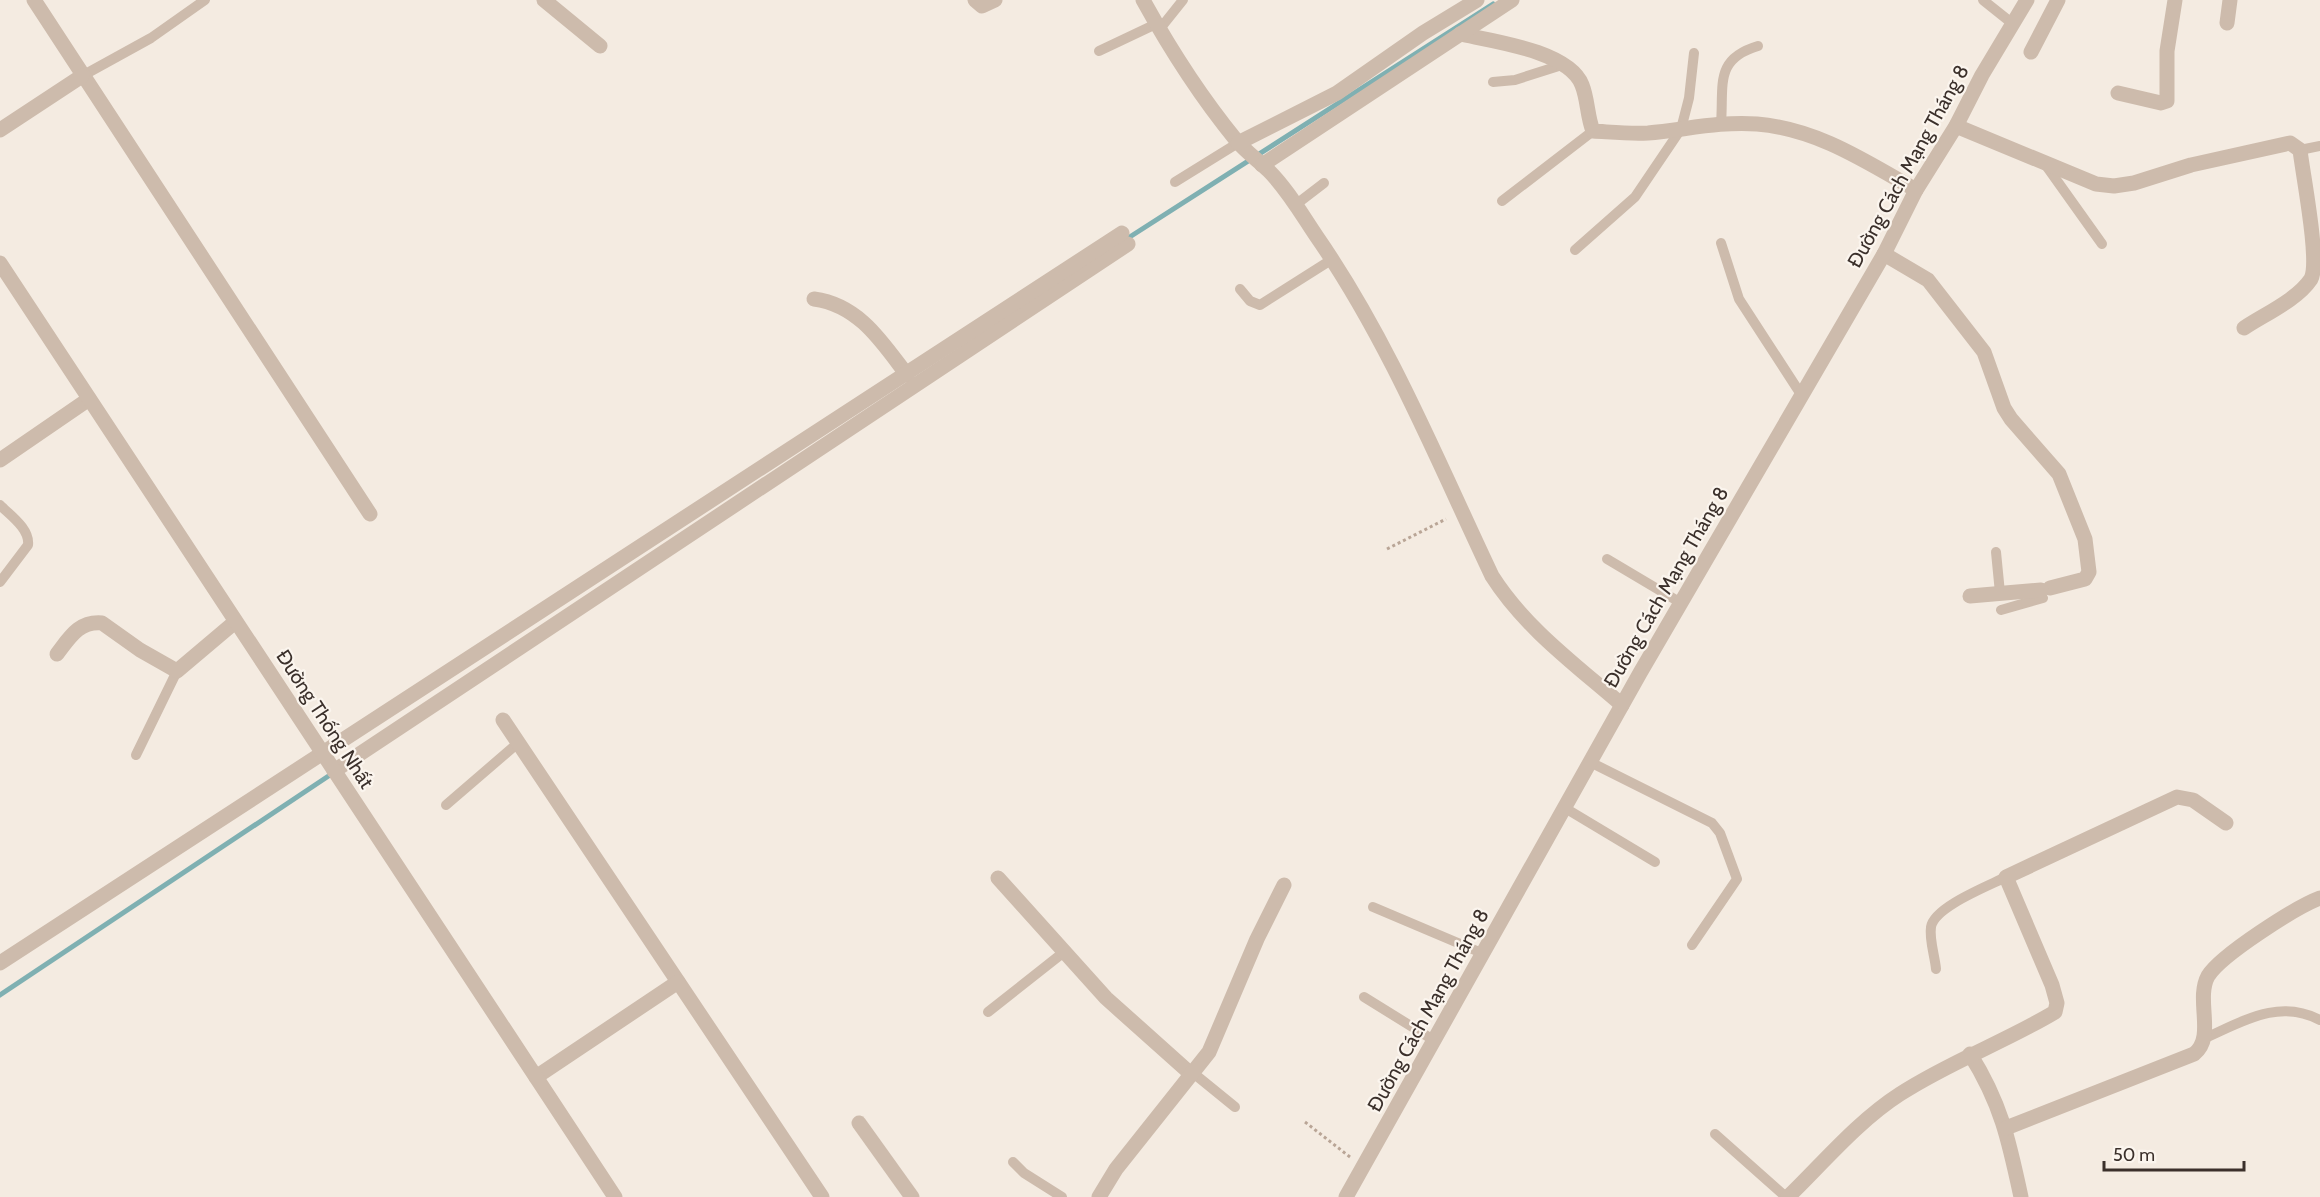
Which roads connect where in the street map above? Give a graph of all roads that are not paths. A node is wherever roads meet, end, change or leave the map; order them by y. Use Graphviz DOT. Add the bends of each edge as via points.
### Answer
graph roads {
  1 [pos="34,0"];
  2 [pos="206,0"];
  3 [pos="544,0"];
  4 [pos="975,0"];
  5 [pos="995,0"];
  6 [pos="1143,0"];
  7 [pos="1183,0"];
  8 [pos="1477,0"];
  9 [pos="1512,0"];
  10 [pos="1983,0"];
  11 [pos="2027,0"];
  12 [pos="2058,0"];
  13 [pos="2175,0"];
  14 [pos="2230,0"];
  15 [pos="2227,23"];
  16 [pos="2013,24"];
  17 [pos="1158,27"];
  18 [pos="1460,34"];
  19 [pos="600,46"];
  20 [pos="1758,46"];
  21 [pos="1099,51"];
  22 [pos="2031,52"];
  23 [pos="1694,53"];
  24 [pos="1565,64"];
  25 [pos="82,76"];
  26 [pos="1493,82"];
  27 [pos="2118,93"];
  28 [pos="1721,124"];
  29 [pos="1956,126"];
  30 [pos="1681,129"];
  31 [pos="0,130"];
  32 [pos="1593,130"];
  33 [pos="1242,146"];
  34 [pos="2320,146"];
  35 [pos="2300,150"];
  36 [pos="1260,163"];
  37 [pos="2045,164"];
  38 [pos="1175,182"];
  39 [pos="1324,183"];
  40 [pos="1916,190"];
  41 [pos="2313,194"];
  42 [pos="1502,201"];
  43 [pos="1294,206"];
  44 [pos="1721,243"];
  45 [pos="2102,244"];
  46 [pos="1575,250"];
  47 [pos="1884,254"];
  48 [pos="1331,260"];
  49 [pos="0,264"];
  50 [pos="2317,277"];
  51 [pos="1240,289"];
  52 [pos="814,299"];
  53 [pos="2244,328"];
  54 [pos="907,375"];
  55 [pos="1802,396"];
  56 [pos="89,399"];
  57 [pos="0,460"];
  58 [pos="0,505"];
  59 [pos="370,514"];
  60 [pos="1996,552"];
  61 [pos="1607,559"];
  62 [pos="0,582"];
  63 [pos="2049,591"];
  64 [pos="2000,593"];
  65 [pos="1970,596"];
  66 [pos="1681,603"];
  67 [pos="2001,610"];
  68 [pos="236,622"];
  69 [pos="57,654"];
  70 [pos="177,671"];
  71 [pos="1622,705"];
  72 [pos="503,720"];
  73 [pos="518,743"];
  74 [pos="322,753"];
  75 [pos="136,754"];
  76 [pos="1590,762"];
  77 [pos="334,770"];
  78 [pos="446,805"];
  79 [pos="1565,808"];
  80 [pos="2226,823"];
  81 [pos="1655,861"];
  82 [pos="2006,877"];
  83 [pos="998,878"];
  84 [pos="1284,885"];
  85 [pos="2320,898"];
  86 [pos="1373,908"];
  87 [pos="1692,945"];
  88 [pos="1064,952"];
  89 [pos="1484,954"];
  90 [pos="0,963"];
  91 [pos="1936,969"];
  92 [pos="678,982"];
  93 [pos="1364,997"];
  94 [pos="988,1012"];
  95 [pos="2320,1020"];
  96 [pos="2203,1040"];
  97 [pos="1435,1041"];
  98 [pos="1970,1054"];
  99 [pos="1192,1073"];
  100 [pos="536,1077"];
  101 [pos="1235,1107"];
  102 [pos="859,1123"];
  103 [pos="2006,1128"];
  104 [pos="1715,1134"];
  105 [pos="1012,1162"];
  106 [pos="615,1197"];
  107 [pos="822,1197"];
  108 [pos="912,1197"];
  109 [pos="1062,1197"];
  110 [pos="1099,1197"];
  111 [pos="1346,1197"];
  112 [pos="1787,1197"];
  113 [pos="2020,1197"];
  1 -- 25 [label="street"];
  2 -- 25 [label="lane" via="151,38"];
  3 -- 19 [label="street"];
  4 -- 5 [label="street" via="981,6"];
  6 -- 17 [label="street"];
  7 -- 17 [label="lane"];
  8 -- 33 [label="street" via="1337,93"];
  9 -- 18 [label="street"];
  10 -- 16 [label="lane"];
  11 -- 16 [label="street, Đường Cách Mạng Tháng 8"];
  12 -- 22 [label="street"];
  13 -- 27 [label="street" via="2167,51 2167,101"];
  14 -- 15 [label="street"];
  16 -- 29 [label="street, Đường Cách Mạng Tháng 8"];
  17 -- 21 [label="lane"];
  17 -- 33 [label="street" via="1183,68"];
  18 -- 24 [label="street"];
  18 -- 36 [label="street"];
  20 -- 28 [label="lane" via="1733,56 1726,64"];
  23 -- 30 [label="lane"];
  24 -- 26 [label="lane" via="1515,80"];
  24 -- 32 [label="street" via="1582,85"];
  25 -- 31 [label="street"];
  25 -- 59 [label="street"];
  28 -- 30 [label="street"];
  28 -- 40 [label="street" via="1758,124 1827,140"];
  29 -- 37 [label="street"];
  29 -- 40 [label="street, Đường Cách Mạng Tháng 8"];
  30 -- 32 [label="street" via="1646,133"];
  30 -- 46 [label="lane" via="1635,197"];
  32 -- 42 [label="lane"];
  33 -- 36 [label="street"];
  33 -- 38 [label="lane"];
  34 -- 35 [label="lane"];
  35 -- 37 [label="street" via="2290,143 2114,186 2096,184"];
  35 -- 41 [label="street"];
  36 -- 43 [label="street"];
  37 -- 45 [label="lane"];
  39 -- 43 [label="lane"];
  40 -- 47 [label="street, Đường Cách Mạng Tháng 8"];
  41 -- 50 [label="street"];
  43 -- 48 [label="street"];
  44 -- 55 [label="lane" via="1738,299"];
  47 -- 55 [label="street, Đường Cách Mạng Tháng 8"];
  47 -- 63 [label="street" via="1928,280 1940,293 1984,352 2011,419 2059,474 2085,539 2089,572 2085,579"];
  48 -- 51 [label="lane" via="1260,305 1250,301"];
  48 -- 71 [label="street" via="1388,359 1492,576 1508,601 1524,620"];
  49 -- 56 [label="street, Đường Thống Nhất"];
  50 -- 53 [label="street"];
  52 -- 54 [label="street" via="835,304 867,324"];
  54 -- 74 [label="street"];
  54 -- 77 [label="street" via="1125,239"];
  55 -- 66 [label="street, Đường Cách Mạng Tháng 8"];
  56 -- 57 [label="street"];
  56 -- 68 [label="street, Đường Thống Nhất"];
  58 -- 62 [label="lane" via="29,538 28,545"];
  60 -- 64 [label="lane"];
  61 -- 66 [label="lane"];
  63 -- 64 [label="street"];
  63 -- 67 [label="lane"];
  64 -- 65 [label="street"];
  66 -- 71 [label="street, Đường Cách Mạng Tháng 8"];
  68 -- 70 [label="street"];
  68 -- 74 [label="street, Đường Thống Nhất"];
  69 -- 70 [label="street" via="75,630 102,623"];
  70 -- 75 [label="lane"];
  71 -- 76 [label="street, Đường Cách Mạng Tháng 8"];
  72 -- 73 [label="street"];
  73 -- 78 [label="lane"];
  73 -- 92 [label="street"];
  74 -- 77 [label="street, Đường Thống Nhất"];
  74 -- 90 [label="street"];
  76 -- 79 [label="street, Đường Cách Mạng Tháng 8"];
  76 -- 87 [label="lane" via="1700,816 1720,833 1737,879"];
  77 -- 100 [label="street, Đường Thống Nhất"];
  79 -- 81 [label="lane"];
  79 -- 89 [label="street, Đường Cách Mạng Tháng 8"];
  80 -- 82 [label="street" via="2193,800 2177,796"];
  82 -- 91 [label="lane" via="1936,916 1931,928"];
  82 -- 98 [label="street" via="2057,1003 2055,1012"];
  83 -- 88 [label="street"];
  84 -- 99 [label="street" via="1217,1037"];
  85 -- 96 [label="street" via="2290,911 2208,976 2203,991"];
  86 -- 89 [label="lane"];
  88 -- 94 [label="lane"];
  88 -- 99 [label="street" via="1106,998"];
  89 -- 97 [label="street, Đường Cách Mạng Tháng 8"];
  92 -- 100 [label="street"];
  92 -- 107 [label="street"];
  93 -- 97 [label="lane"];
  95 -- 96 [label="lane" via="2270,1010"];
  96 -- 103 [label="street" via="2201,1049 2194,1054"];
  97 -- 111 [label="street, Đường Cách Mạng Tháng 8"];
  98 -- 103 [label="street" via="1995,1096"];
  98 -- 112 [label="street" via="1879,1109"];
  99 -- 101 [label="lane"];
  99 -- 110 [label="street" via="1116,1169"];
  100 -- 106 [label="street, Đường Thống Nhất"];
  102 -- 108 [label="street"];
  103 -- 113 [label="street"];
  104 -- 112 [label="lane"];
  105 -- 109 [label="lane"];
}
